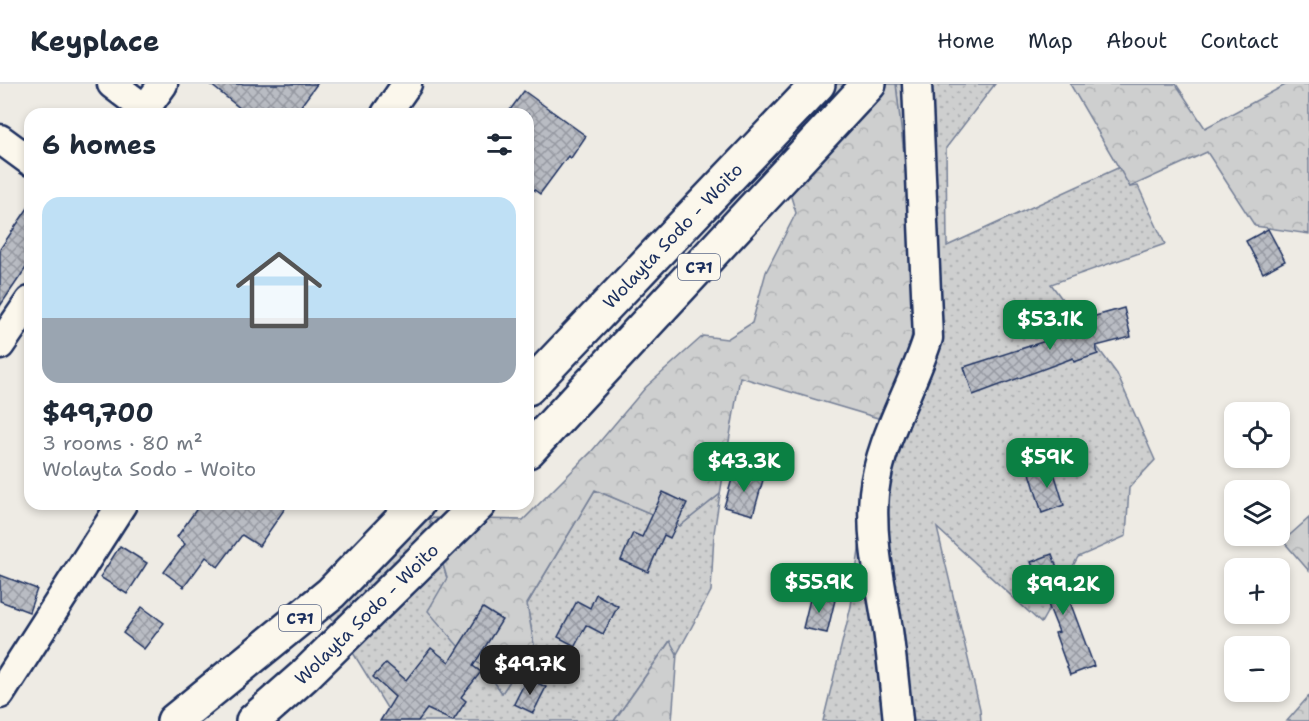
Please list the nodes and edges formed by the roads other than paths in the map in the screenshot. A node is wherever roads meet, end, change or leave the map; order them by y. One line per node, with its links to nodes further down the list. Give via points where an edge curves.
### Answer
1 (112, 84): 7 (street)
2 (164, 84): 8 (street)
3 (407, 84): 9 (street)
4 (818, 84): 14 (highway, Wolayta Sodo - Woito / C71)
5 (869, 84): 15 (highway, C71)
6 (917, 84): 22 (street, via 928,338 883,452 874,493 874,543)
7 (139, 108)
8 (147, 108)
9 (390, 108)
10 (0, 139): 11 (street)
11 (24, 156)
12 (24, 310): 13 (street)
13 (0, 345)
14 (534, 382)
15 (534, 445)
16 (118, 510): 19 (street)
17 (411, 510): 20 (highway, C71, via 331,593)
18 (472, 510): 21 (highway, Wolayta Sodo - Woito / C71)
19 (0, 694)
20 (174, 721)
21 (253, 721)
22 (898, 721)

